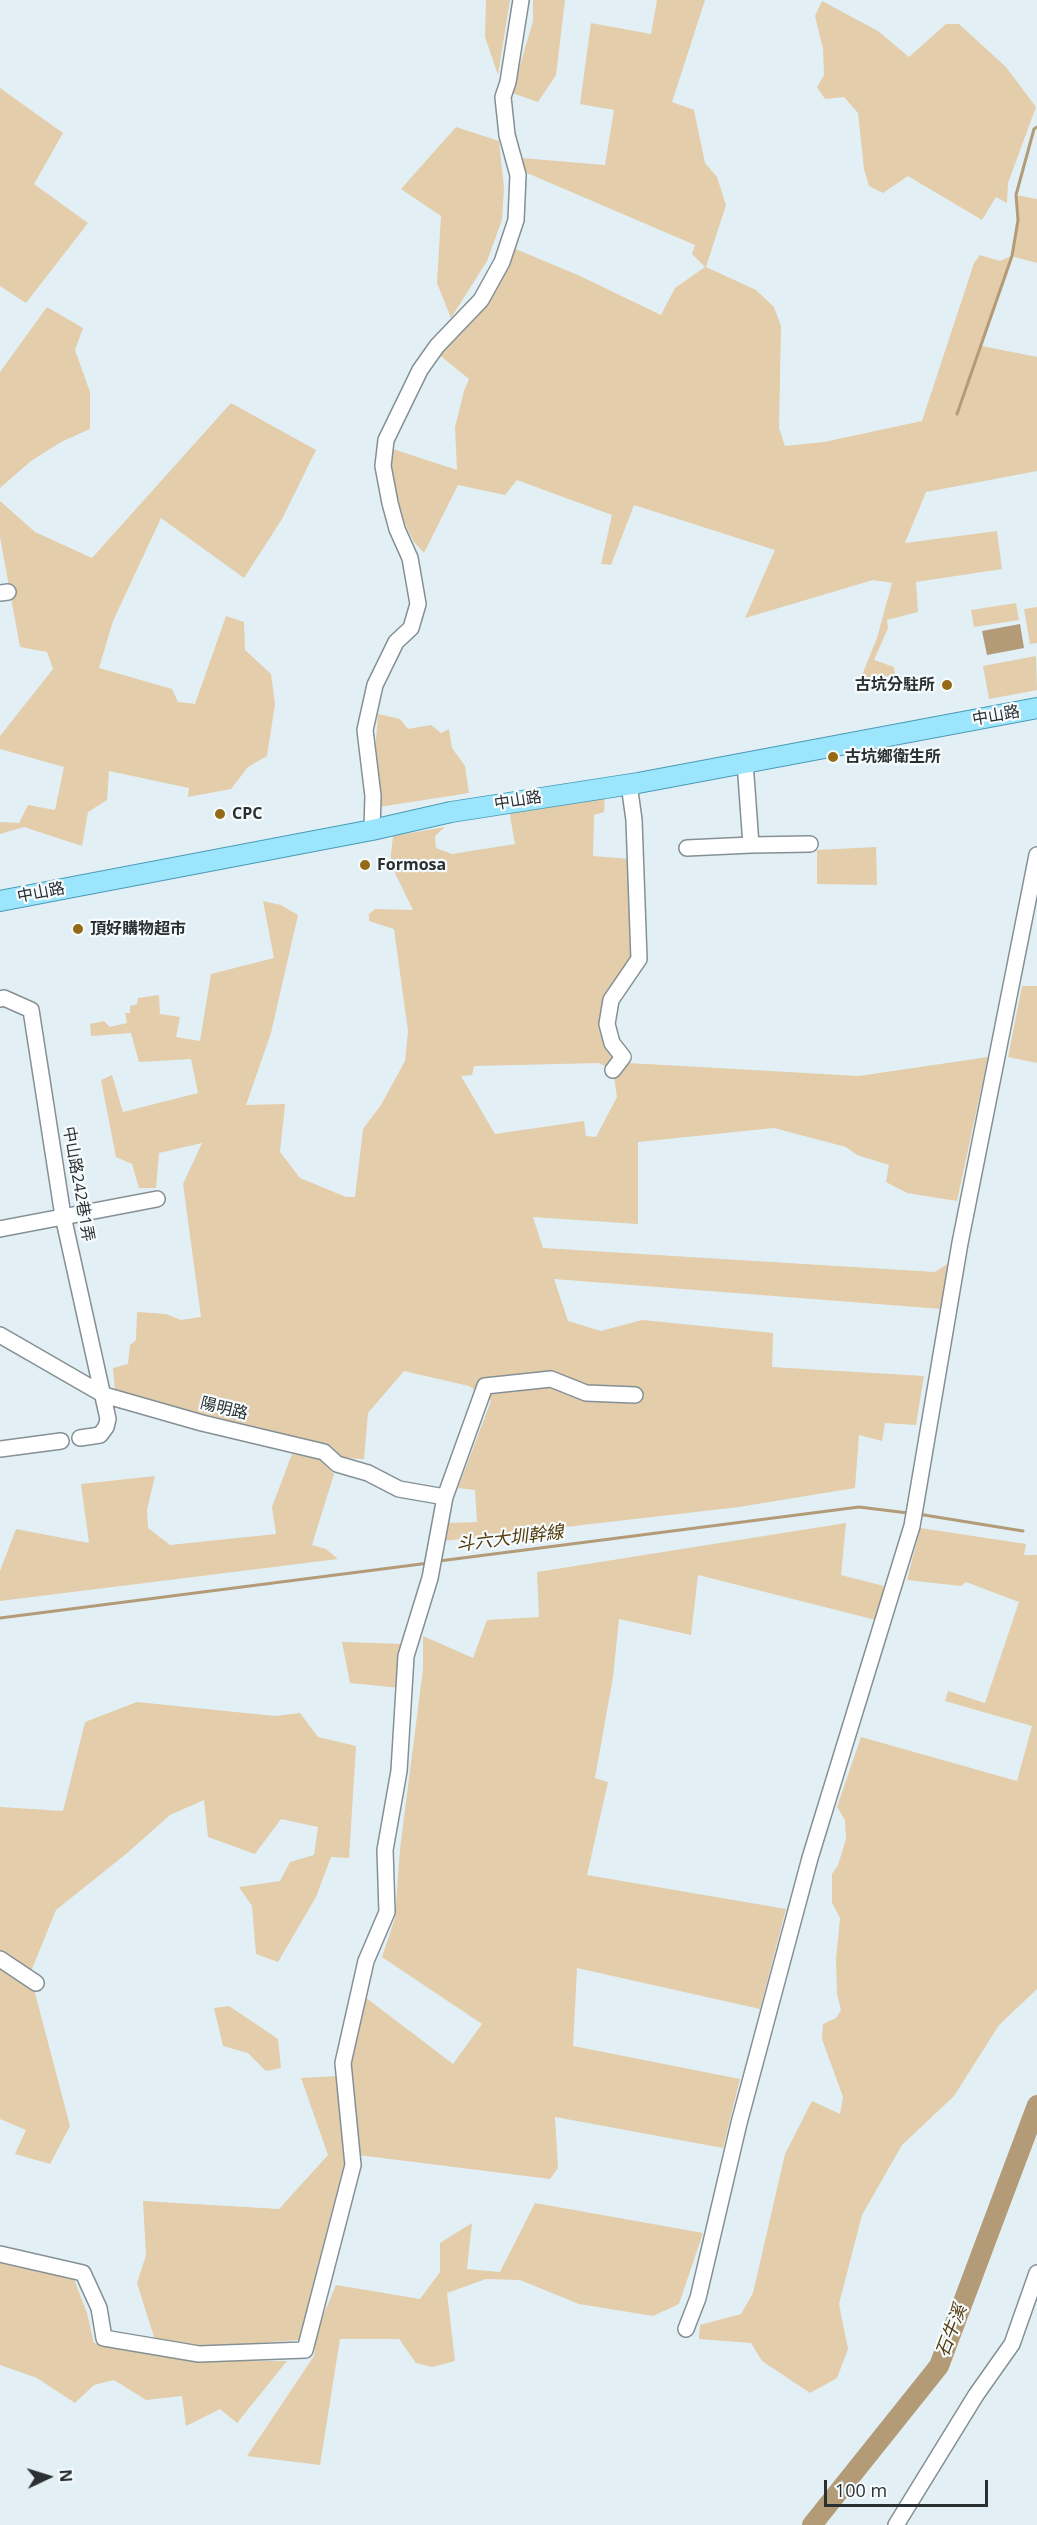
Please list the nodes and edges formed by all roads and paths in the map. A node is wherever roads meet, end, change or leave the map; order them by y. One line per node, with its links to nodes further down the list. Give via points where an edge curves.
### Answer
1 (521, 0): 5 (street, via 503,97 518,175 516,220 502,262 481,300 420,370 386,440 383,466 390,503 410,558 418,604 411,628 396,642 375,685 365,730 373,796)
2 (1037, 708): 3 (main road, 中山路)
3 (745, 762): 4 (main road, 中山路); 7 (street)
4 (629, 784): 5 (main road, 中山路, via 451,812); 12 (street, via 639,959 611,1000 607,1024 612,1043 622,1057)
5 (372, 830): 10 (main road, 中山路)
6 (810, 844): 7 (street)
7 (751, 845): 8 (street)
8 (687, 848)
9 (1037, 855): 27 (street, via 960,1243 913,1518 810,1858 739,2123 698,2298)
10 (0, 901)
11 (0, 999): 14 (street, 中山路242巷1弄, via 32,1010)
12 (613, 1070)
13 (157, 1199): 14 (street)
14 (63, 1216): 15 (street); 17 (street, 中山路242巷1弄)
15 (0, 1229)
16 (0, 1335): 17 (street, 陽明路)
17 (104, 1395): 19 (street, 中山路242巷1弄, via 106,1427 100,1435); 22 (street, 陽明路, via 324,1452 337,1464 368,1473 399,1489)
18 (635, 1395): 22 (street, via 586,1393 551,1380 485,1386)
19 (80, 1438)
20 (60, 1441): 21 (street)
21 (0, 1449)
22 (446, 1497): 25 (street, via 430,1578 406,1656 399,1771 385,1850 387,1912 366,1961 343,2063 353,2165 305,2350 199,2354 104,2338 99,2308 83,2273)
23 (0, 1959): 24 (street)
24 (36, 1983)
25 (0, 2254)
26 (1037, 2273): 28 (street, via 1012,2344)
27 (686, 2329)
28 (896, 2525)

